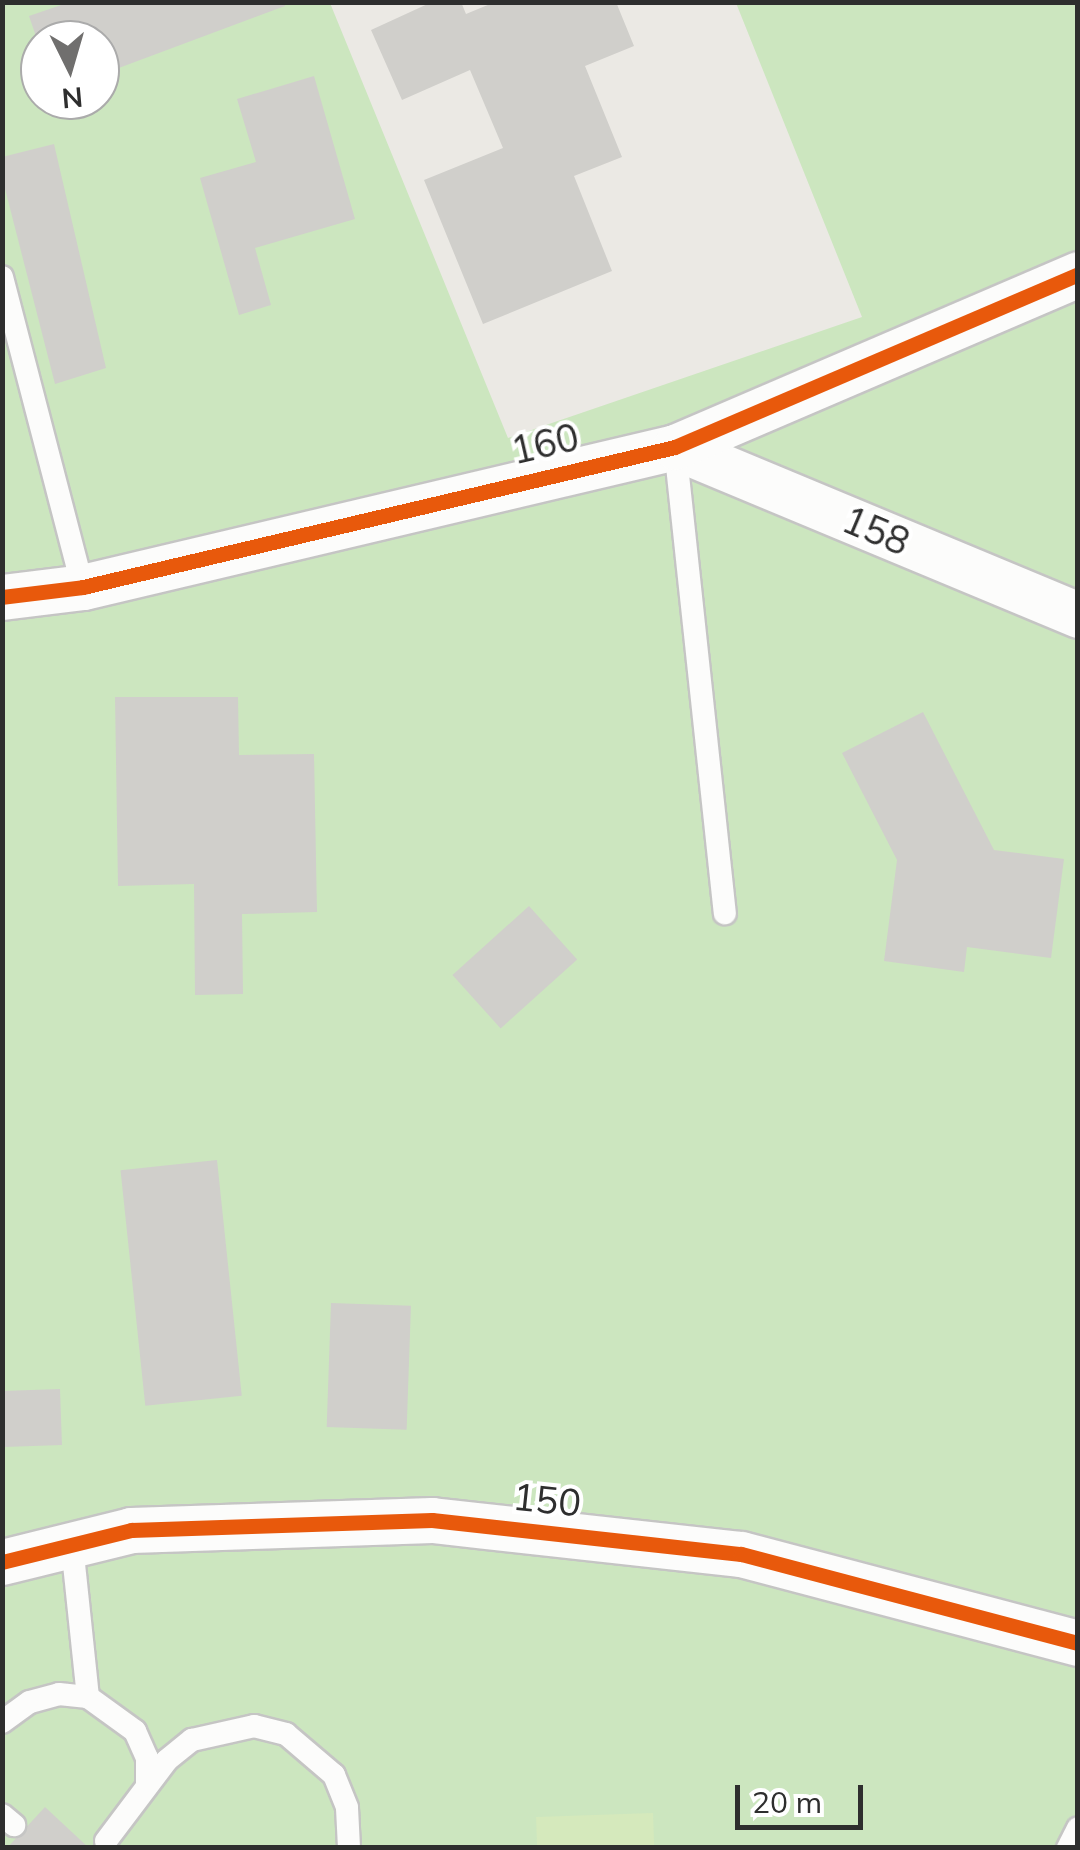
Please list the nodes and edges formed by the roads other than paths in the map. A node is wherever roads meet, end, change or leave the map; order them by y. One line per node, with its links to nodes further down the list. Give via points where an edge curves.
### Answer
1 (1078, 274): 3 (street, 160)
2 (2, 277): 4 (lane)
3 (675, 447): 4 (street, 160); 6 (street, 158); 7 (lane)
4 (83, 587): 5 (street, 160)
5 (2, 597)
6 (1078, 615)
7 (725, 913)
8 (72, 1545): 9 (street, 150); 10 (street, 150, via 132,1530 432,1520 740,1554); 11 (lane)
9 (2, 1562)
10 (1078, 1643)
11 (88, 1697): 12 (lane, via 59,1694 30,1702); 13 (lane, via 135,1731 148,1758)
12 (2, 1722)
13 (147, 1785): 15 (lane); 16 (lane, via 192,1740 222,1728 286,1734 334,1775 347,1808)
14 (1078, 1828): 17 (lane)
15 (106, 1841)
16 (349, 1848)
17 (1068, 1848)

